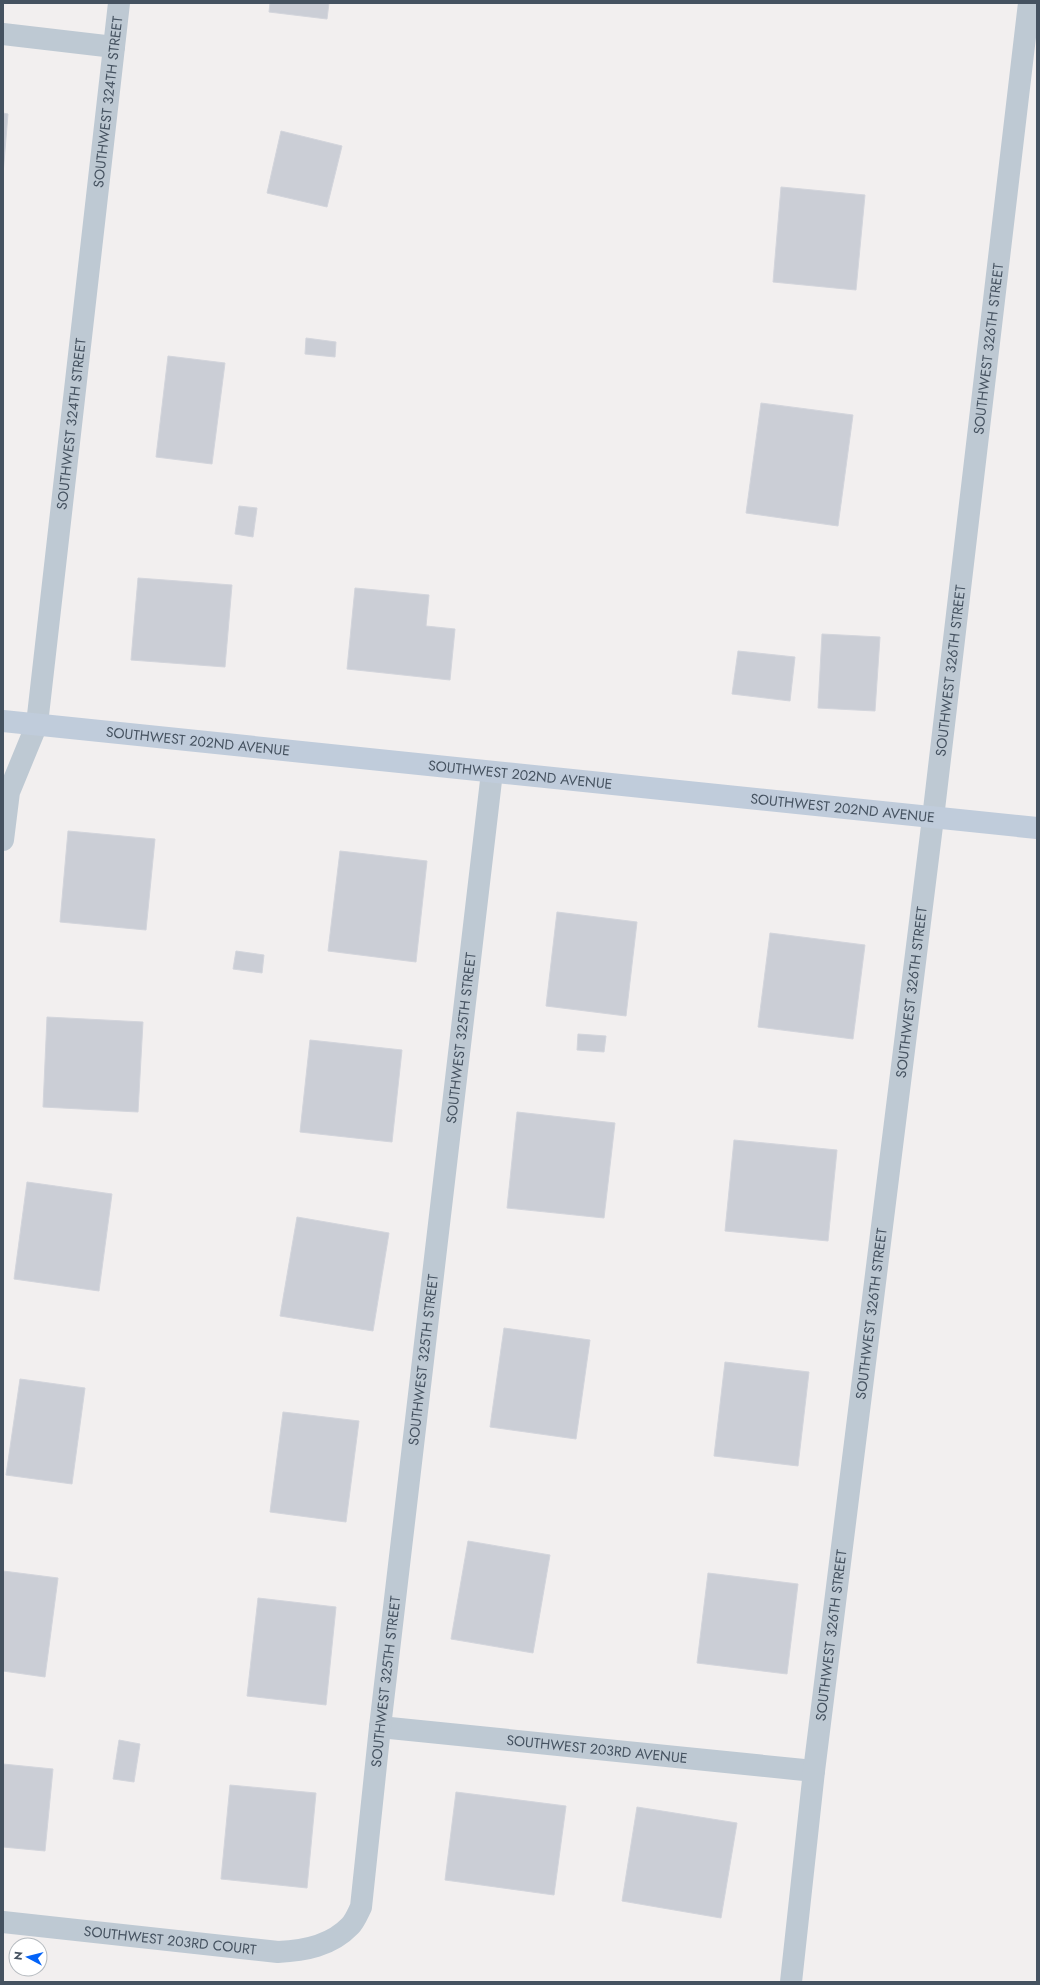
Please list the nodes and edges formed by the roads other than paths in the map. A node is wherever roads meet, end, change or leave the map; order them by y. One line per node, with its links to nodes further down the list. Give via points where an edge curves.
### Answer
1 (119, 3): 4 (street, SOUTHWEST 324TH STREET)
2 (1029, 3): 8 (street, SOUTHWEST 326TH STREET)
3 (3, 34): 4 (street)
4 (114, 47): 6 (street, SOUTHWEST 324TH STREET)
5 (3, 721): 6 (street, SOUTHWEST 202ND AVENUE)
6 (37, 724): 7 (street, SOUTHWEST 202ND AVENUE); 10 (street, SOUTHWEST 324TH STREET, via 9,792)
7 (492, 772): 8 (street, SOUTHWEST 202ND AVENUE); 11 (street, SOUTHWEST 325TH STREET)
8 (934, 818): 9 (street, SOUTHWEST 202ND AVENUE); 12 (street, SOUTHWEST 326TH STREET)
9 (1037, 828)
10 (3, 840)
11 (380, 1727): 12 (street, SOUTHWEST 203RD AVENUE); 14 (street, SOUTHWEST 325TH STREET, via 361,1907 350,1925)
12 (814, 1771): 15 (street, SOUTHWEST 326TH STREET)
13 (3, 1922): 14 (street, SOUTHWEST 203RD COURT, via 278,1952 306,1950)
14 (334, 1938)
15 (790, 1982)

